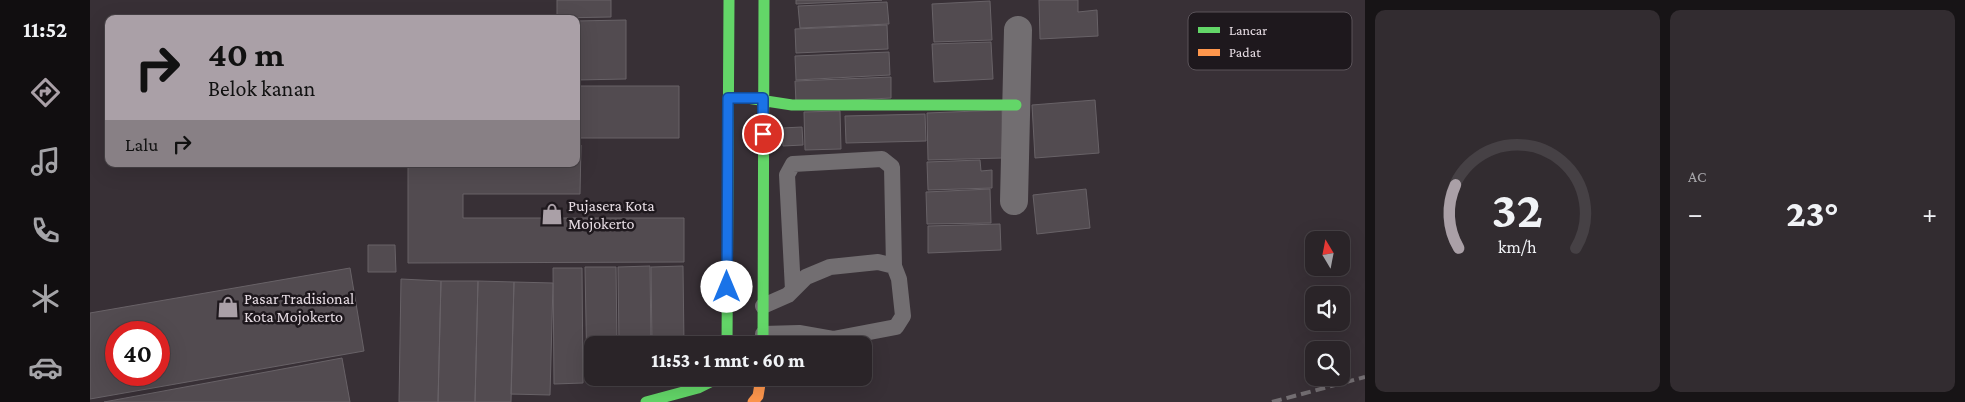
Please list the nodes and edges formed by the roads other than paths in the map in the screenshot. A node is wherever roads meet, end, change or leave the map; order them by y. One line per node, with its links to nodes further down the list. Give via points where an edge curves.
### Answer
1 (729, 0): 4 (street)
2 (764, 0): 5 (street)
3 (1018, 30): 6 (street)
4 (728, 98): 5 (street); 11 (street)
5 (763, 98): 6 (street, via 792,105); 10 (street)
6 (1016, 105): 7 (street)
7 (1014, 201)
8 (894, 266): 9 (lane, via 878,262 830,267 806,276); 9 (lane, via 892,167 882,159 793,164 787,175); 15 (lane, via 899,279 903,316 896,327)
9 (793, 290): 10 (lane)
10 (763, 306): 12 (street)
11 (727, 336)
12 (763, 336)
13 (784, 336): 14 (lane, via 799,333)
14 (816, 336)
15 (849, 336)
16 (702, 386): 18 (street)
17 (760, 386): 19 (street)
18 (646, 402)
19 (753, 402)

